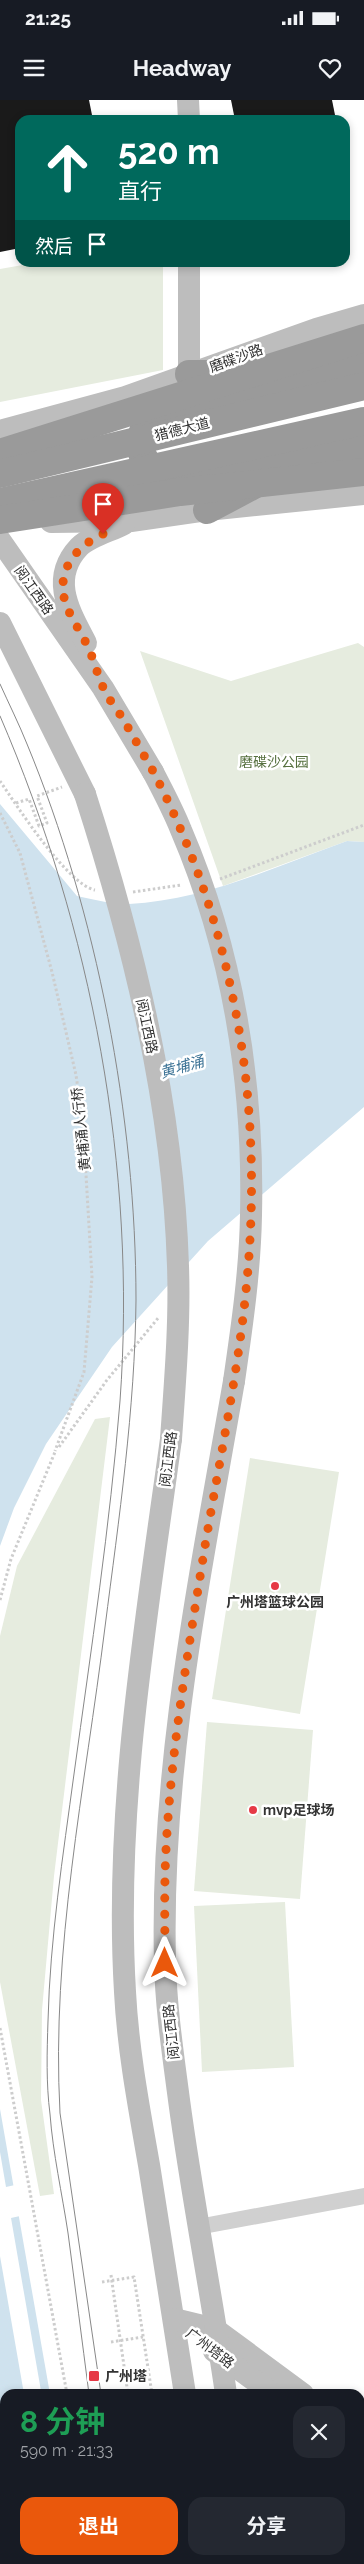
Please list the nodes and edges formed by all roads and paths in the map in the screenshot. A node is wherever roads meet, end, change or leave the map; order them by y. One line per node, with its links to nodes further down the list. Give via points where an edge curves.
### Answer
1 (188, 100): 2 (main road)
2 (188, 115)
3 (189, 267): 8 (main road)
4 (364, 315): 8 (main road, 磨碟沙路)
5 (364, 338): 15 (highway, bridge)
6 (364, 360): 7 (highway)
7 (320, 372): 8 (highway); 16 (highway, via 169,414 148,425 140,443 143,457 153,474 165,479)
8 (189, 374): 10 (main road, 磨碟沙路)
9 (364, 386): 18 (highway, 猎德大道, bridge)
10 (108, 402): 12 (main road); 13 (main road); 23 (main road, via 97,416 91,436 93,457 104,492 112,505)
11 (364, 420): 20 (highway, bridge)
12 (0, 431)
13 (0, 440)
14 (364, 448): 16 (highway)
15 (0, 453)
16 (303, 458): 21 (highway)
17 (364, 472): 22 (highway, bridge, via 180,492)
18 (0, 474)
19 (364, 494): 21 (main road)
20 (0, 502)
21 (207, 510): 23 (main road)
22 (0, 521): 23 (main road)
23 (131, 521): 26 (main road, via 80,546 67,570 63,586 66,602 88,646)
24 (0, 540): 26 (main road, 阅江西路)
25 (0, 623): 45 (main road, 阅江西路, bridge, via 85,794 112,877 131,948 160,1090 175,1210 178,1268 171,1439 138,1677 124,1844 122,1927 125,1994 135,2080)
26 (103, 688): 41 (main road, 阅江西路, bridge, via 153,772 181,830 203,887 220,942 240,1038 248,1114 251,1216 247,1280 176,1743 166,1850 165,1963 170,2030)
27 (0, 781): 29 (path)
28 (62, 787): 29 (path, via 37,796 47,823 39,826 29,799)
29 (16, 803): 34 (path, via 49,849 85,888)
30 (0, 813): 37 (path, 黄埔涌人行桥, via 20,853 50,963 76,1075 83,1124 92,1277 84,1372)
31 (364, 825): 32 (path)
32 (217, 880)
33 (188, 884): 35 (path)
34 (102, 891)
35 (128, 892)
36 (161, 1314): 37 (path)
37 (55, 1451): 38 (path, via 11,1559)
38 (0, 1600)
39 (0, 2028): 51 (path)
40 (364, 2196): 41 (street)
41 (198, 2227): 46 (main road, 阅江西路)
42 (111, 2275): 43 (path)
43 (112, 2281): 44 (path); 47 (path, via 134,2277); 48 (path)
44 (102, 2282)
45 (174, 2319): 46 (main road, 广州塔路); 50 (main road, 广州塔路); 54 (main road, 阅江西路)
46 (215, 2329): 50 (main road, 阅江西路); 57 (main road, 广州塔路)
47 (143, 2337): 48 (path); 53 (path)
48 (121, 2341): 49 (path); 52 (path)
49 (111, 2342)
50 (221, 2357): 55 (main road, 阅江西路); 56 (main road, 广州塔路)
51 (66, 2389)
52 (127, 2389)
53 (151, 2389)
54 (184, 2389)
55 (225, 2389)
56 (266, 2389)
57 (296, 2389)

